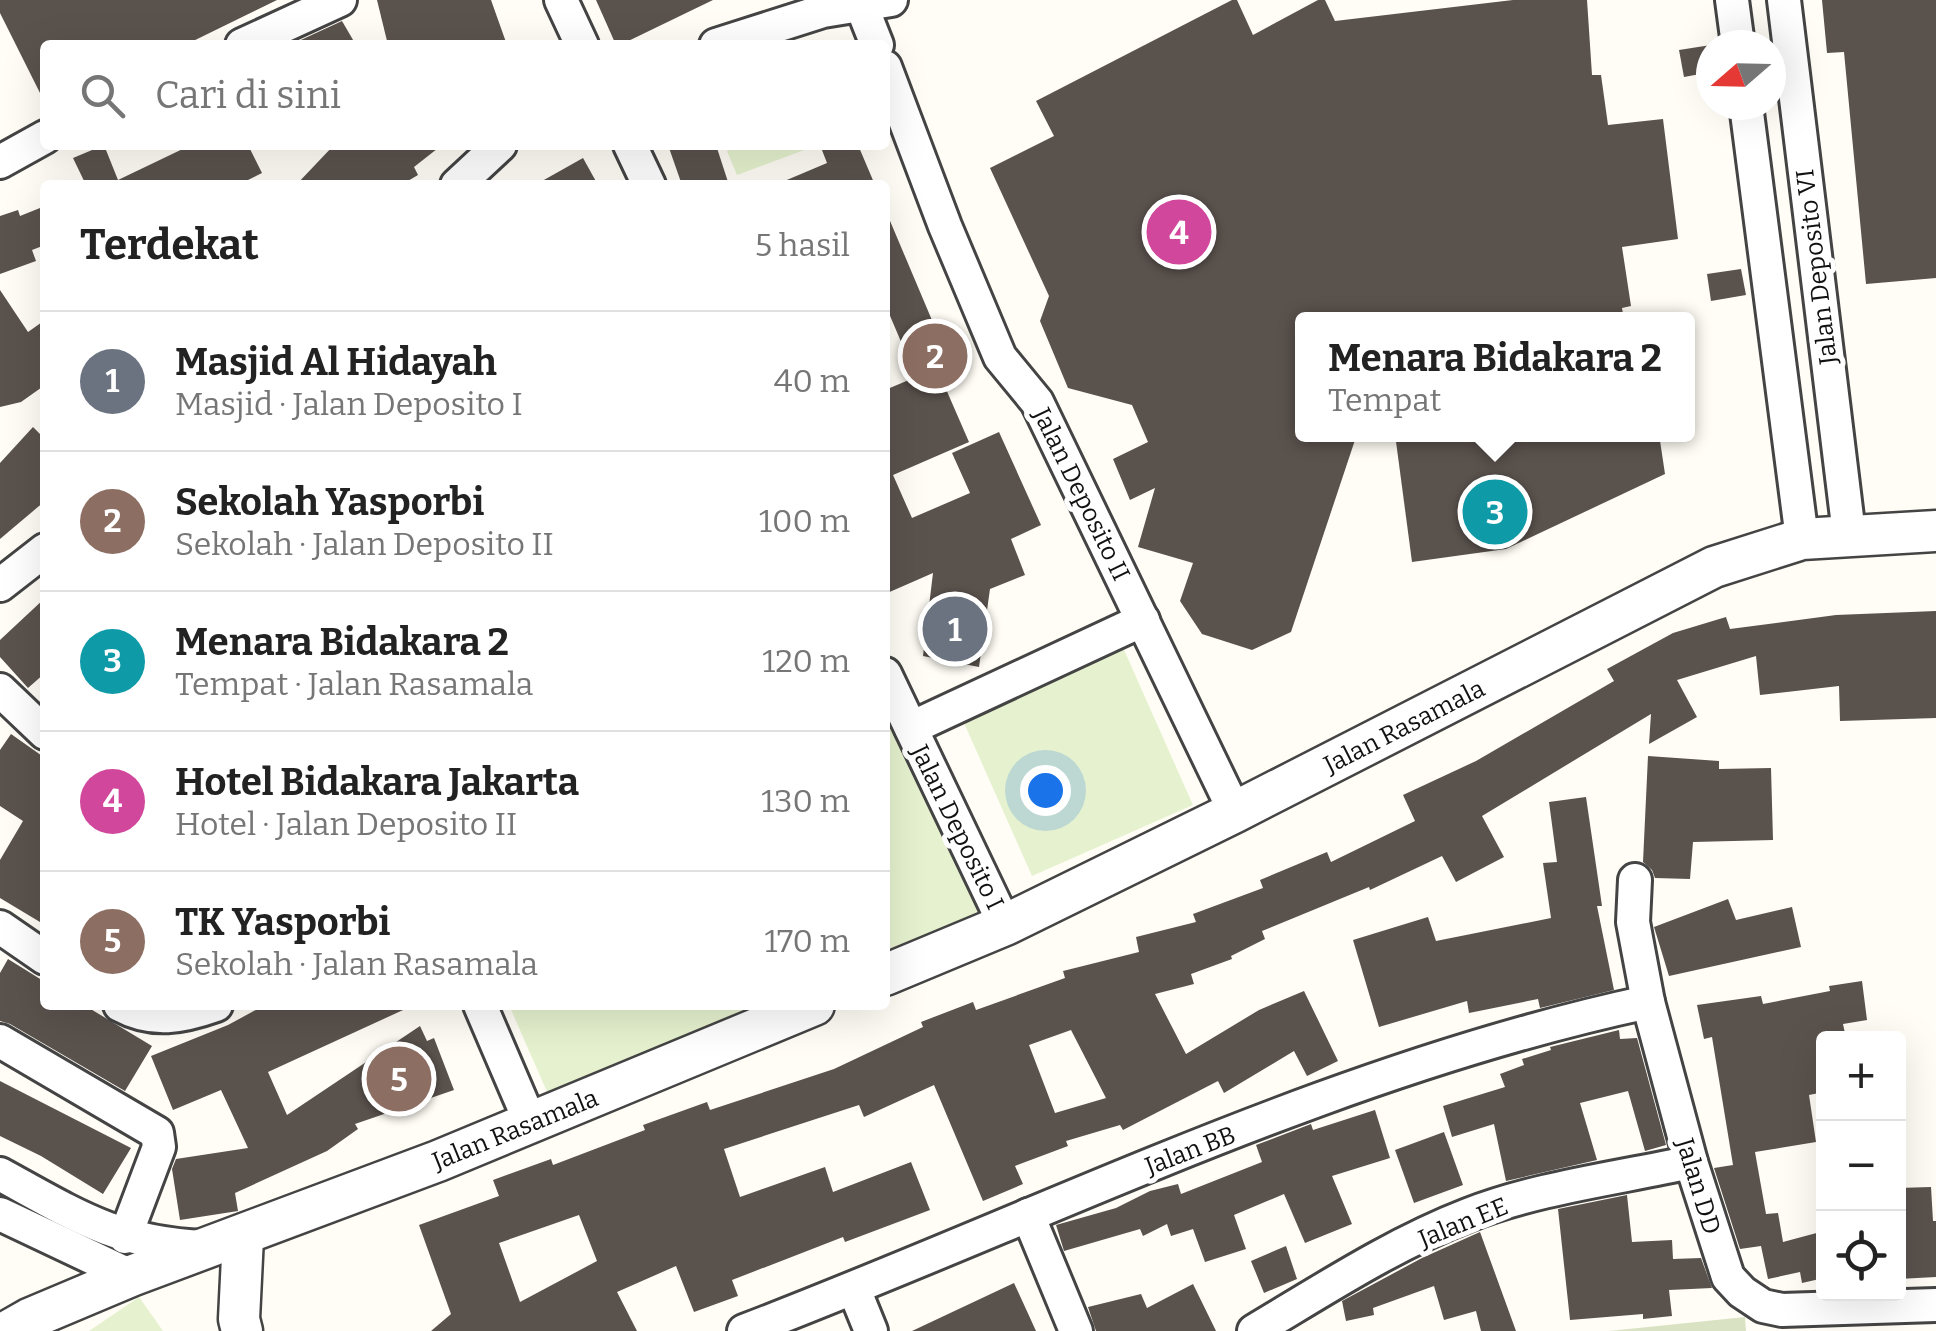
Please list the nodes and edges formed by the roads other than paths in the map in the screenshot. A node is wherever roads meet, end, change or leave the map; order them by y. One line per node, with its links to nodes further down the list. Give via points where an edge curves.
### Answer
1 (340, 0): 6 (street)
2 (560, 0): 9 (street)
3 (1732, 0): 7 (street)
4 (1784, 0): 21 (street, Jalan Deposito VI)
5 (876, 3): 10 (street, via 823,11); 11 (street)
6 (300, 9): 8 (street)
7 (1736, 30)
8 (250, 40)
9 (580, 40)
10 (732, 40)
11 (877, 40)
12 (890, 79): 25 (street, Jalan Deposito II, via 1000,357 1037,402)
13 (1748, 120): 22 (street, Jalan Deposito VI)
14 (40, 140): 17 (street)
15 (494, 150): 18 (street)
16 (632, 150): 19 (street)
17 (0, 162)
18 (462, 180)
19 (647, 180)
20 (1936, 531): 21 (street, Jalan Rasamala)
21 (1848, 534): 22 (street, Jalan Rasamala)
22 (1802, 539): 30 (street, Jalan Rasamala, via 1714,567)
23 (40, 554): 24 (street)
24 (0, 585)
25 (1142, 620): 29 (street); 30 (street, Jalan Deposito II)
26 (890, 684): 29 (street, Jalan Deposito I)
27 (0, 690): 28 (street)
28 (40, 728)
29 (911, 728): 32 (street, Jalan Deposito I)
30 (1235, 812): 32 (street, Jalan Rasamala)
31 (1636, 880): 36 (street, Jalan DD, via 1633,922)
32 (1005, 925): 35 (street, Jalan Rasamala)
33 (0, 927): 34 (street)
34 (40, 955)
35 (890, 973)
36 (1648, 1002): 43 (street, Jalan DD); 46 (street, Jalan BB, via 1406,1070)
37 (136, 1010): 38 (street, via 162,1018)
38 (202, 1010)
39 (482, 1010): 42 (street)
40 (802, 1010): 42 (street, Jalan Rasamala)
41 (0, 1041): 47 (street, via 156,1134 159,1146)
42 (531, 1124): 48 (street, Jalan Rasamala)
43 (1691, 1162): 51 (street, Jalan DD, via 1728,1277 1764,1306); 57 (street, Jalan EE, via 1471,1214)
44 (0, 1174): 47 (street)
45 (0, 1214): 49 (street)
46 (1028, 1216): 50 (street, Jalan BB); 56 (street)
47 (124, 1237): 48 (street, via 163,1244)
48 (228, 1242): 49 (street, Jalan Rasamala); 53 (street)
49 (132, 1276): 52 (street, Jalan Rasamala)
50 (854, 1289): 54 (street, Jalan BB); 55 (street)
51 (1936, 1305)
52 (8, 1331)
53 (242, 1331)
54 (744, 1331)
55 (871, 1331)
56 (1076, 1331)
57 (1254, 1331)

